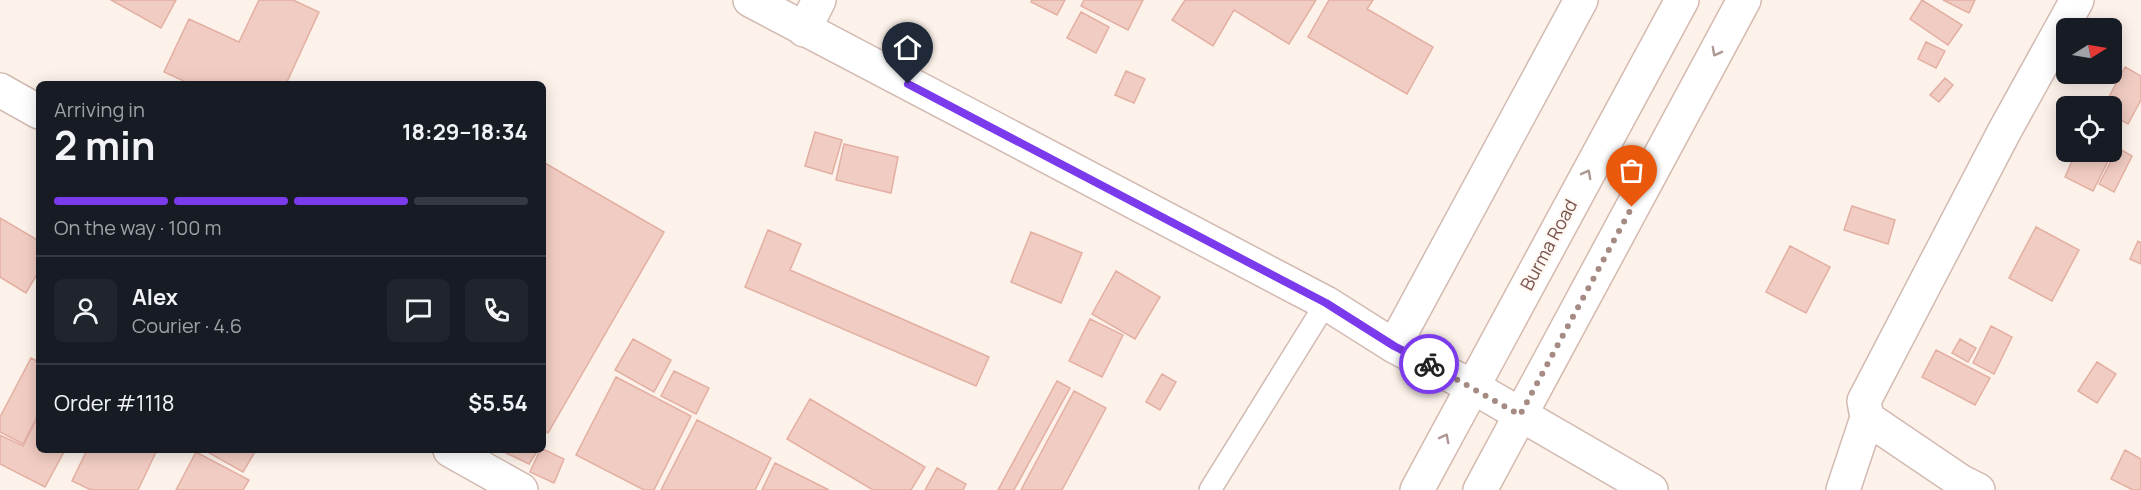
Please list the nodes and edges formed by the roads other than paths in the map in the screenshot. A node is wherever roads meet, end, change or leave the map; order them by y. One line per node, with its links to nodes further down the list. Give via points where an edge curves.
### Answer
1 (750, 0): 7 (street)
2 (819, 0): 7 (street)
3 (1581, 0): 11 (street)
4 (1682, 0): 12 (street, Burma Road, one-way to 4)
5 (1744, 0): 13 (street, one-way to 13)
6 (2077, 0): 14 (street, via 1864,401)
7 (804, 30): 10 (street)
8 (0, 90): 9 (street)
9 (36, 110)
10 (1326, 303): 11 (street); 16 (lane)
11 (1394, 346): 12 (street)
12 (1473, 387): 13 (street); 18 (street, Burma Road, one-way to 12)
13 (1520, 415): 19 (street); 20 (street)
14 (1867, 418): 21 (street); 22 (street)
15 (455, 453): 17 (street)
16 (1212, 489)
17 (521, 490)
18 (1417, 490)
19 (1480, 490)
20 (1651, 490)
21 (1844, 490)
22 (1978, 490)

